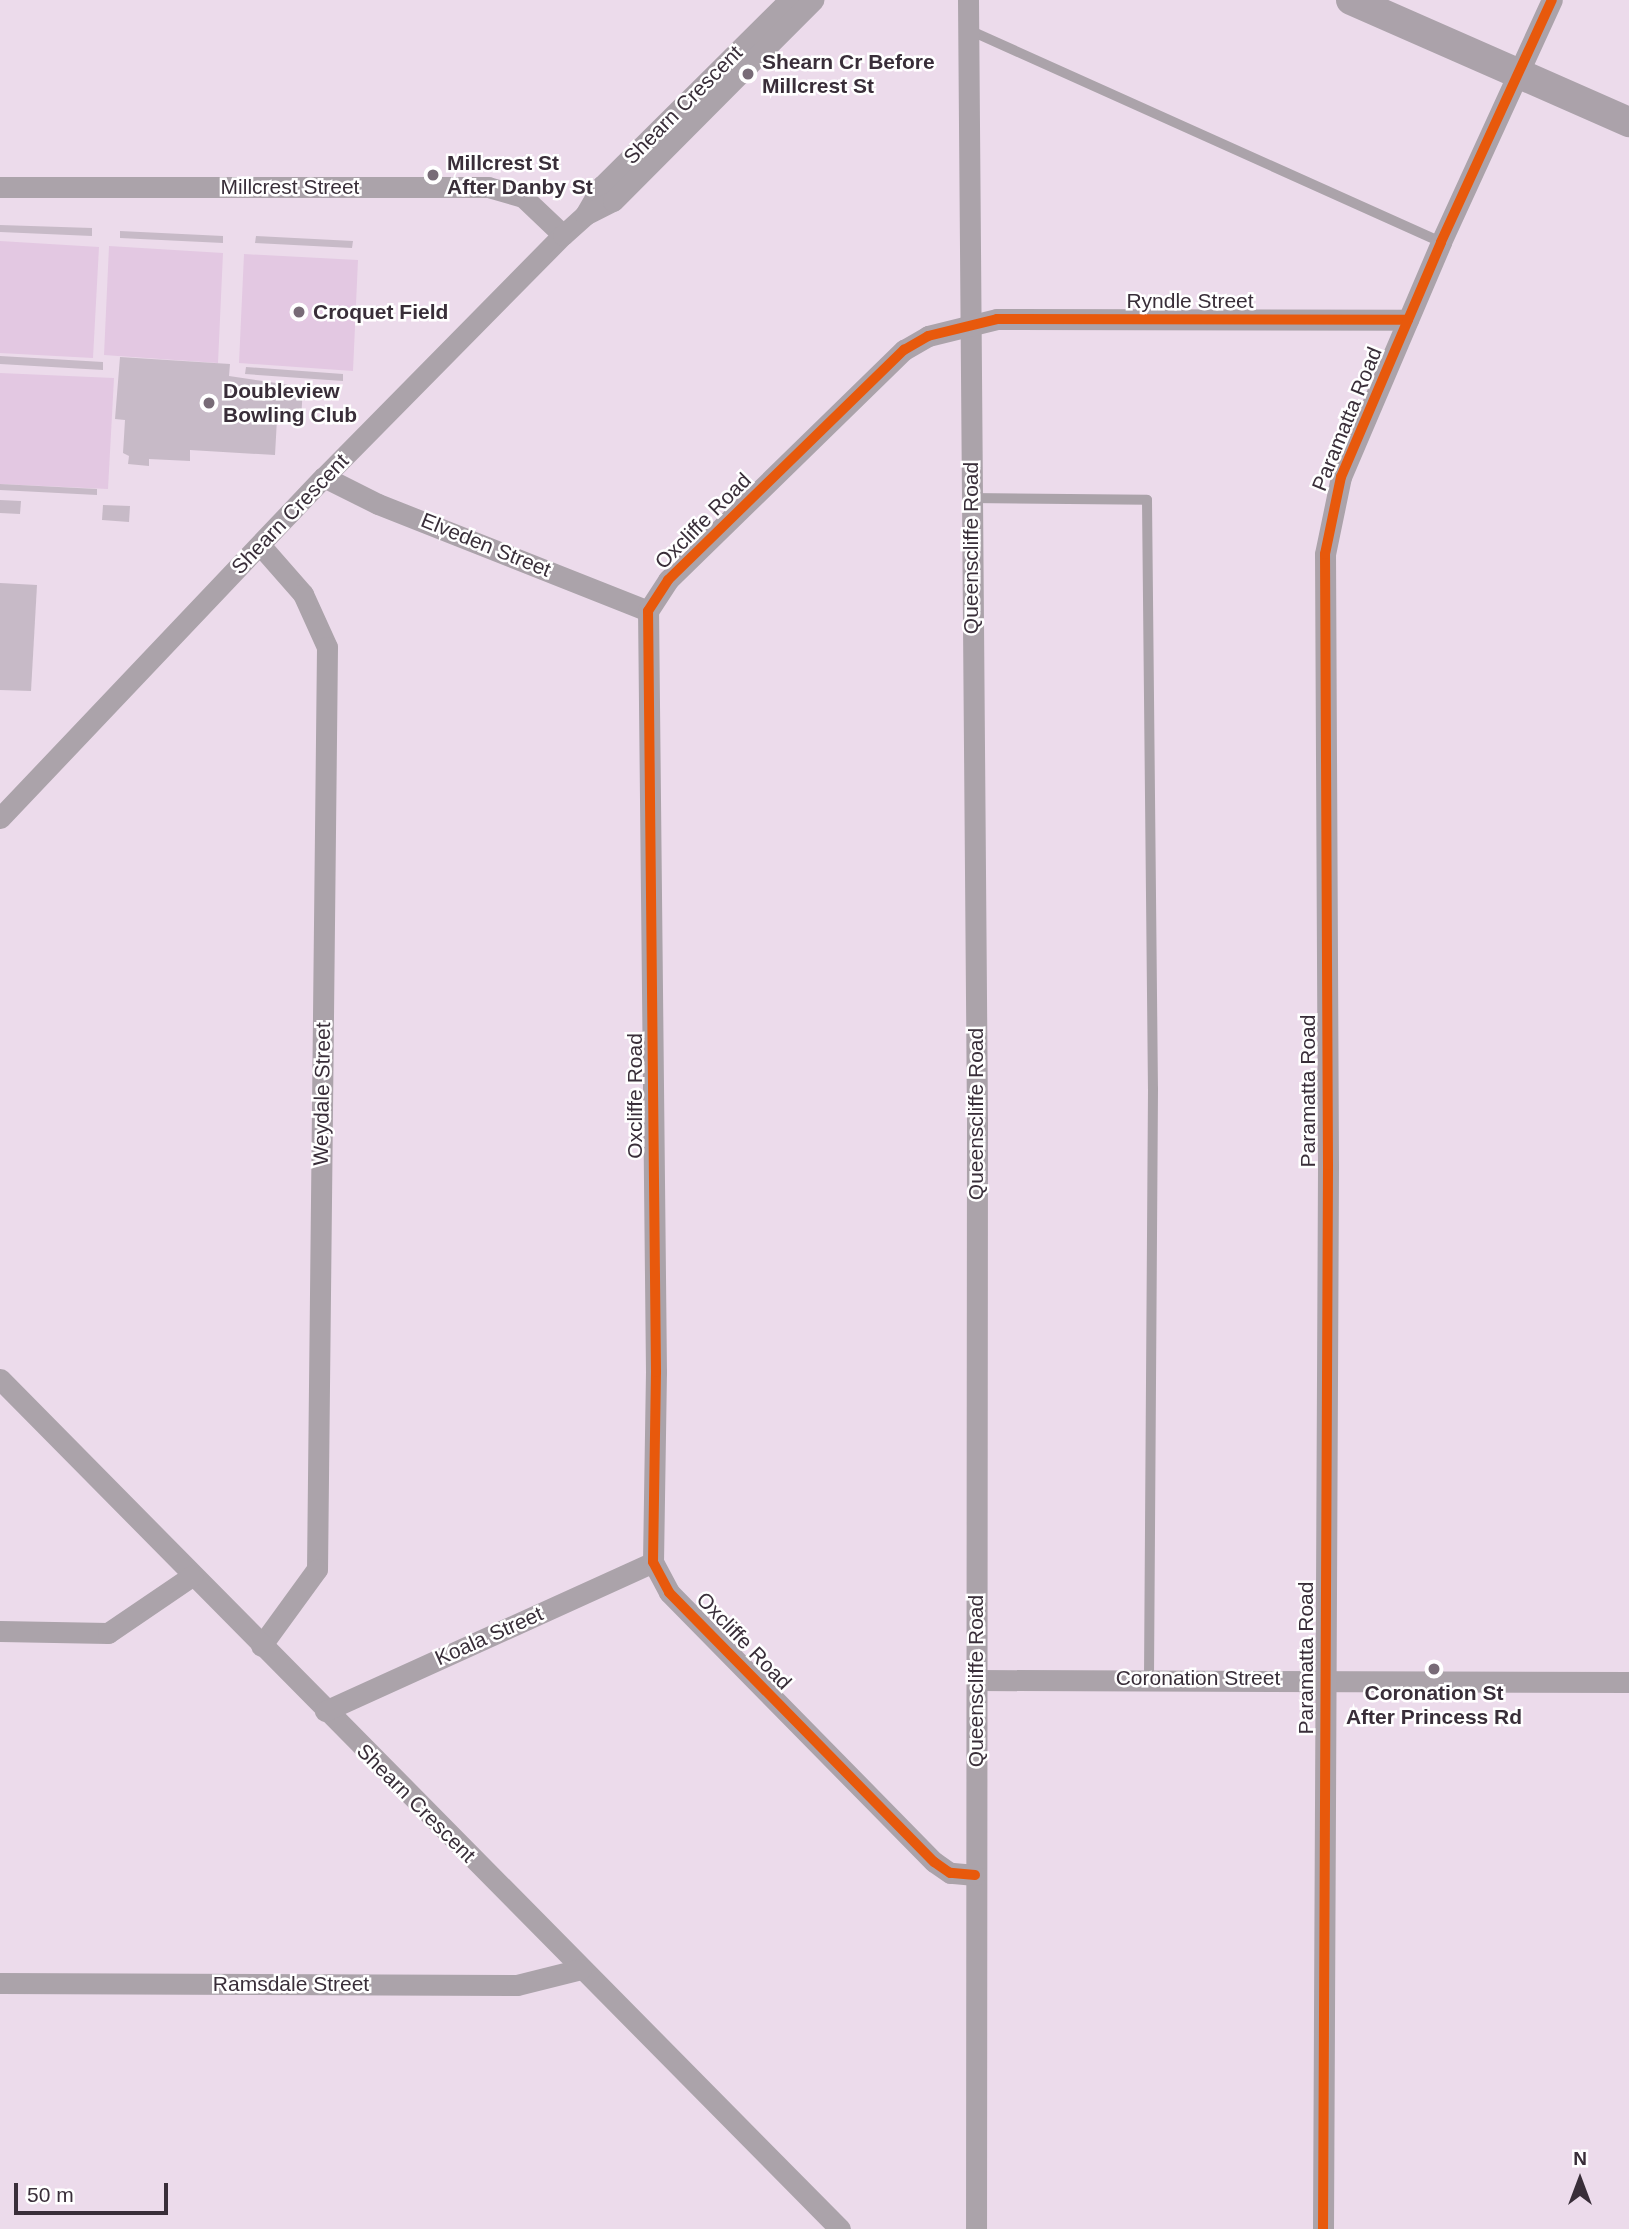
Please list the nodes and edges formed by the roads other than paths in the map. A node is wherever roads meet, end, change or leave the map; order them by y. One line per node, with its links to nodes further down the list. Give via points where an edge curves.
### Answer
1 (789, 0): 10 (street, Shearn Crescent, via 602,186)
2 (813, 0): 10 (street, Shearn Crescent, via 613,201)
3 (968, 0): 6 (street, Queenscliffe Road)
4 (1351, 0): 7 (main road)
5 (1552, 0): 7 (street, Paramatta Road)
6 (969, 30): 12 (lane); 14 (street, Queenscliffe Road)
7 (1519, 73): 8 (main road); 12 (street, Paramatta Road)
8 (1629, 122)
9 (0, 187): 11 (street, Millcrest Street, via 488,187 523,197)
10 (585, 215): 11 (street, Shearn Crescent)
11 (563, 234): 15 (street, Shearn Crescent)
12 (1441, 242): 13 (street, Paramatta Road)
13 (1408, 320): 14 (street, Ryndle Street); 26 (street, Paramatta Road, via 1340,477 1325,554)
14 (972, 323): 16 (street, Queenscliffe Road); 18 (street, Oxcliffe Road, via 928,336 904,351 668,580)
15 (324, 477): 17 (street, Shearn Crescent); 18 (street, Elveden Street, via 378,504)
16 (970, 498): 25 (lane, via 1147,500 1153,1089); 27 (street, Queenscliffe Road)
17 (260, 545): 19 (street, Shearn Crescent); 24 (street, Weydale Street, via 303,594 327,647 317,1569)
18 (648, 611): 21 (street, Oxcliffe Road, via 656,1359)
19 (0, 818)
20 (0, 1379): 22 (street, Shearn Crescent)
21 (653, 1562): 29 (street, Koala Street); 30 (street, Oxcliffe Road, via 669,1592 934,1862 950,1873)
22 (192, 1576): 23 (street, via 108,1633); 24 (street, Shearn Crescent)
23 (0, 1631)
24 (261, 1646): 29 (street, Shearn Crescent)
25 (1149, 1678): 26 (street, Coronation Street); 27 (street, Coronation Street)
26 (1325, 1678): 28 (street, Coronation Street); 35 (street, Paramatta Road)
27 (977, 1680): 30 (street, Queenscliffe Road)
28 (1629, 1682)
29 (326, 1711): 31 (street, Shearn Crescent)
30 (975, 1875): 34 (street, Queenscliffe Road)
31 (580, 1969): 32 (street, Ramsdale Street, via 517,1985); 33 (street, Shearn Crescent)
32 (0, 1983)
33 (836, 2228)
34 (976, 2229)
35 (1323, 2229)

